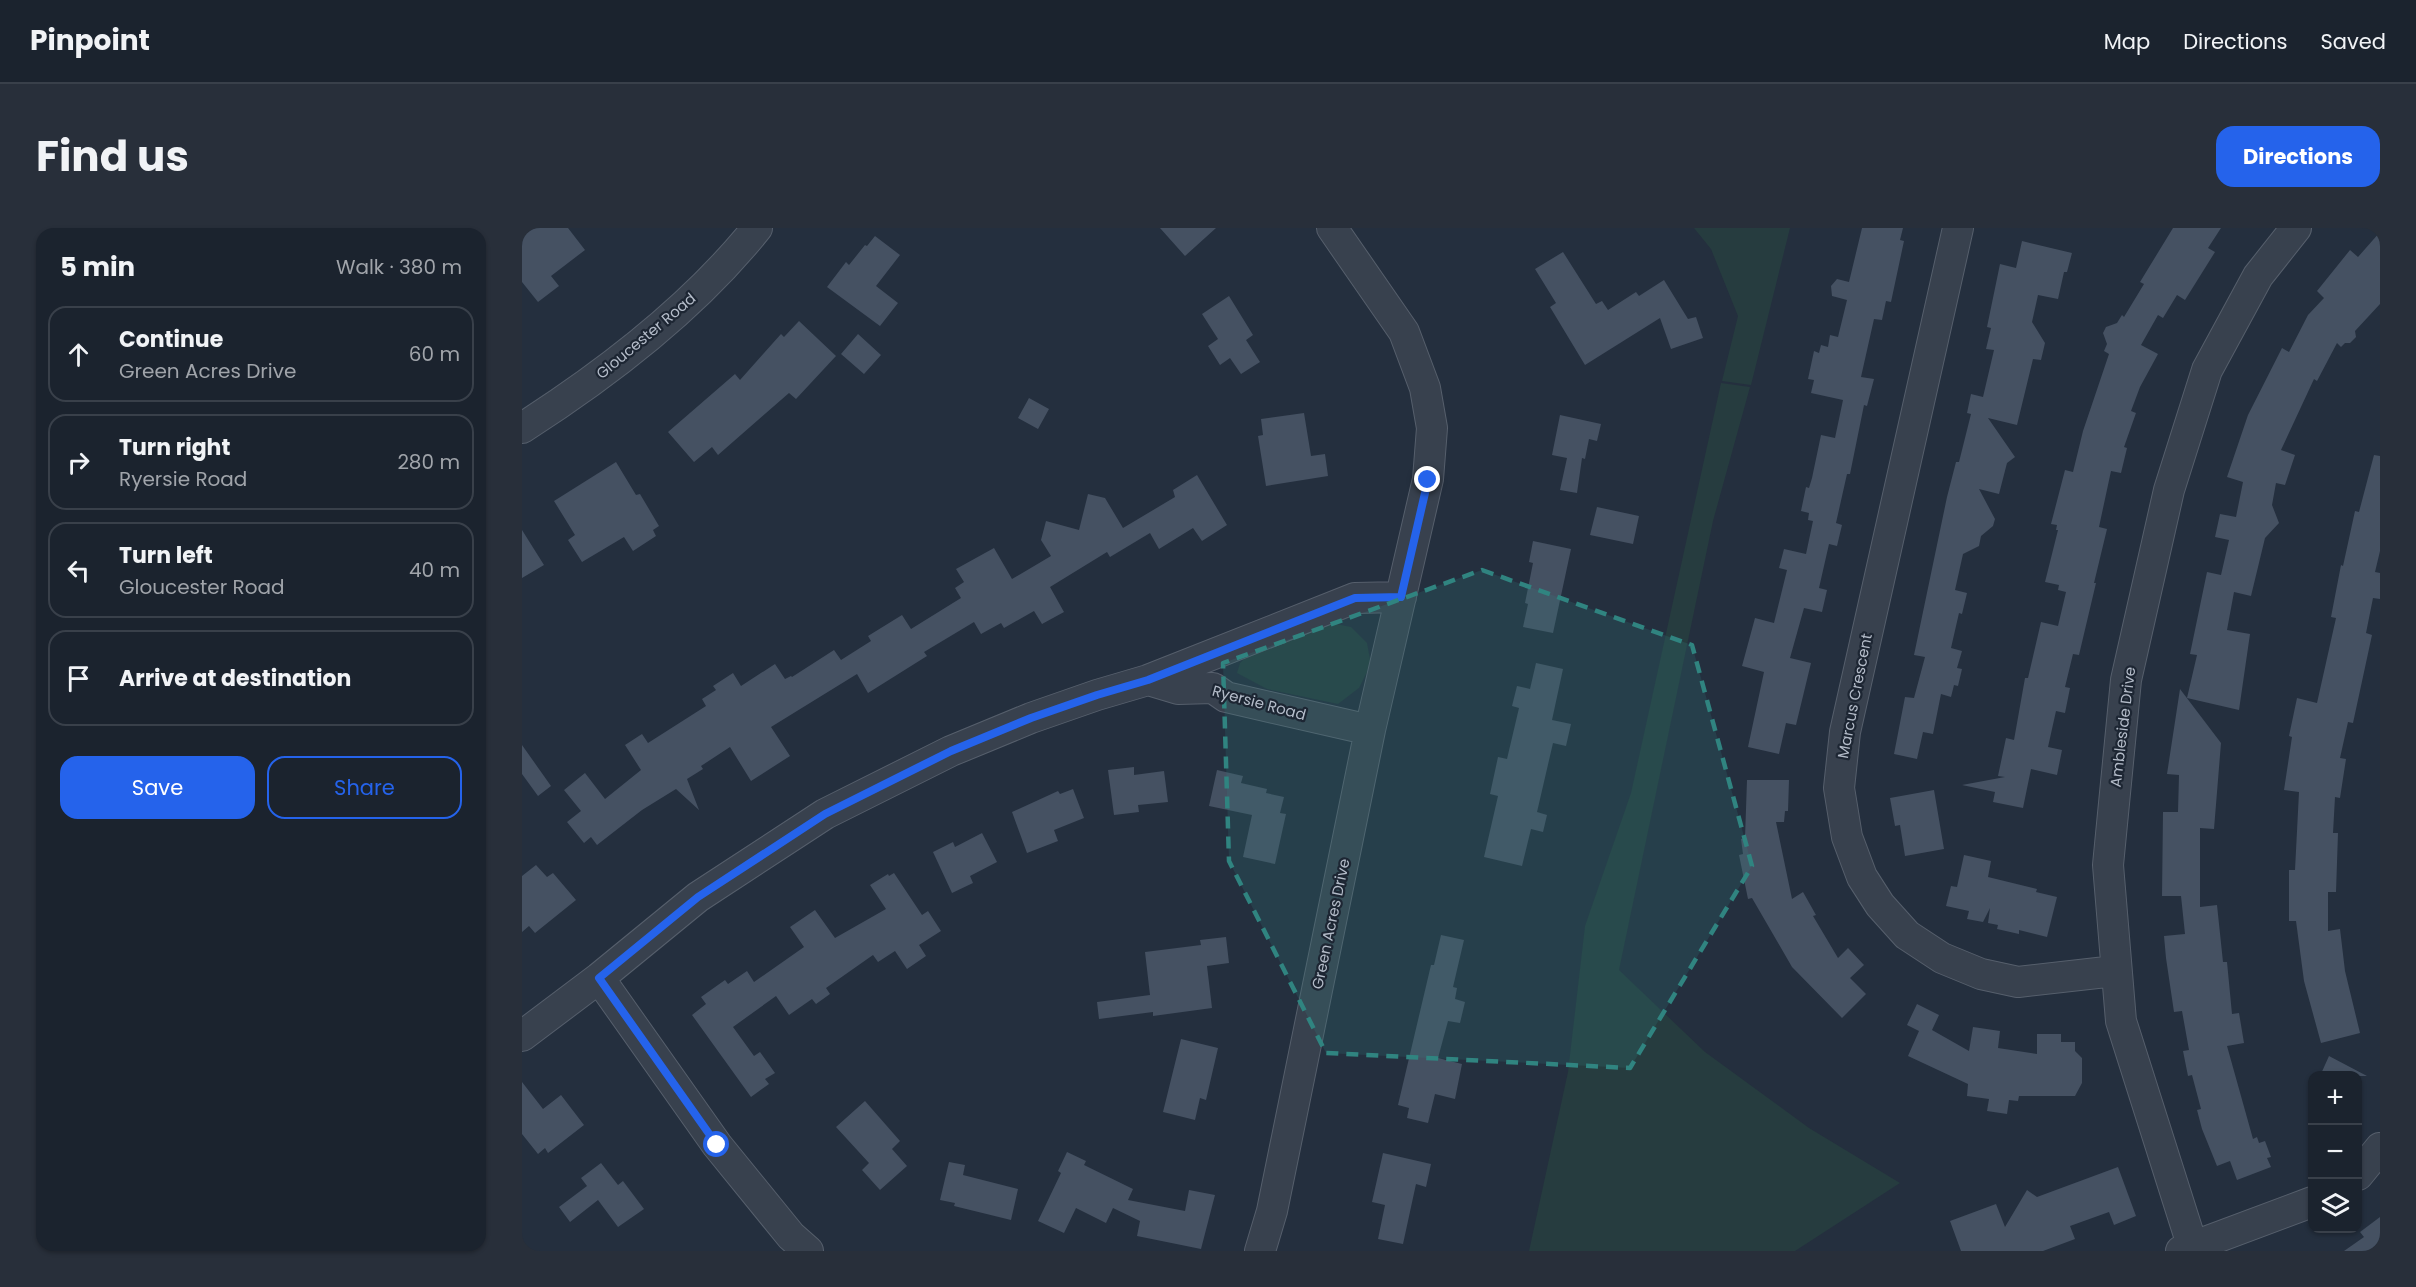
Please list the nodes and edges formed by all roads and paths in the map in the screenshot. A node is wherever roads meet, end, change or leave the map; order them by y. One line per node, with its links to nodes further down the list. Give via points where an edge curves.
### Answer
1 (757, 228): 5 (street, Gloucester Road, via 713,280 659,327 577,393)
2 (1332, 228): 6 (street, via 1404,332 1425,388 1432,428 1428,480)
3 (1958, 228): 9 (street, Marcus Crescent, via 1845,732 1839,788 1847,837 1862,877 1880,905 1907,935 1942,958 1981,974 2018,981)
4 (2296, 228): 9 (street, Ambleside Drive, via 2258,276 2207,370 2169,490 2126,680 2108,865)
5 (522, 428)
6 (1401, 597): 7 (street, via 1355,598); 8 (street, Green Acres Drive)
7 (1148, 680): 8 (street, Ryersie Road, via 1178,689 1213,688 1226,697); 10 (street, via 1031,718 951,751 825,814 698,897)
8 (1370, 730): 17 (street, Green Acres Drive, via 1272,1210)
9 (2115, 971): 15 (street, Ambleside Drive, via 2121,1021)
10 (599, 978): 11 (street); 16 (street, via 717,1145 791,1236)
11 (522, 1036)
12 (2380, 1148): 13 (street)
13 (2362, 1170)
14 (2308, 1204): 15 (street)
15 (2189, 1250)
16 (808, 1251)
17 (1260, 1251)

